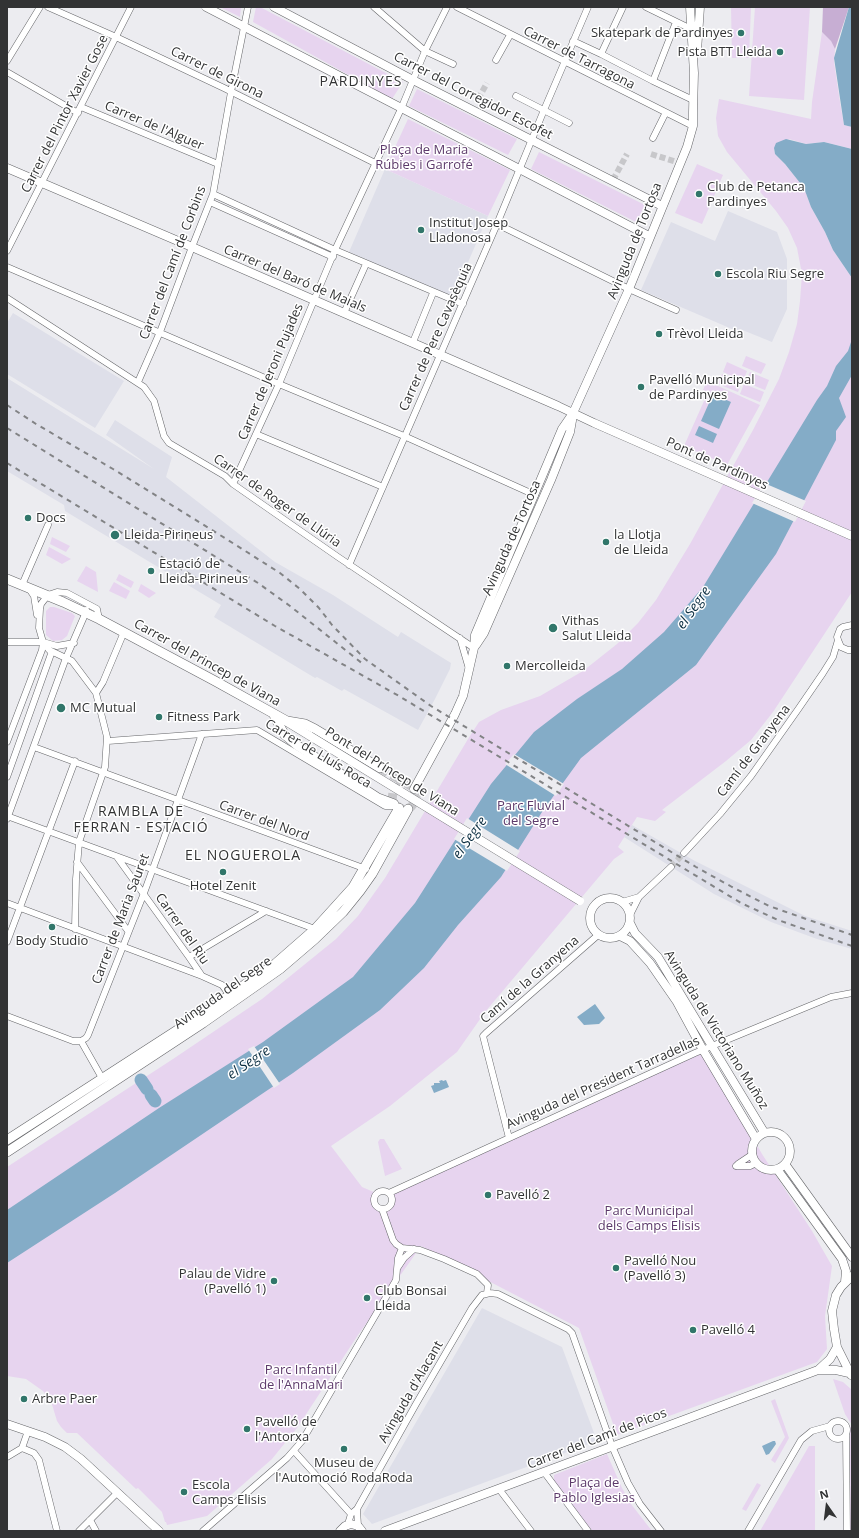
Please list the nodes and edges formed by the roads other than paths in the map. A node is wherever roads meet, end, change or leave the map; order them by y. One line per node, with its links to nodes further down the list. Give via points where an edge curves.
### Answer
1 (40, 7): 25 (street)
2 (48, 7): 20 (street, Carrer de Girona)
3 (131, 7): 20 (street, Carrer del Pintor Xavier Gose)
4 (206, 7): 17 (main road)
5 (248, 7): 17 (street, Carrer del Camí de Corbins)
6 (274, 7): 29 (main road, Carrer del Corregidor Escofet)
7 (447, 7): 22 (street, Carrer de Jeroni Pujades)
8 (457, 7): 19 (street, Carrer de Tarragona)
9 (588, 7): 21 (street, Carrer de Pere Cavasèquia)
10 (623, 7): 23 (street)
11 (646, 7): 15 (street)
12 (690, 7): 18 (main road)
13 (700, 7): 18 (main road)
14 (374, 8): 22 (street)
15 (653, 9): 16 (street)
16 (676, 22): 18 (street); 30 (street)
17 (244, 27): 31 (street, Carrer del Camí de Corbins); 35 (main road)
18 (695, 30): 33 (main road, Avinguda de Tortosa)
19 (510, 35): 24 (street); 26 (street, Carrer de Tarragona)
20 (116, 37): 31 (street, Carrer de Girona); 34 (street, Carrer del Pintor Xavier Gose)
21 (573, 41): 23 (street); 26 (street, Carrer de Pere Cavasèquia)
22 (425, 51): 27 (street); 29 (street, Carrer de Jeroni Pujades)
23 (601, 54): 30 (street)
24 (496, 60)
25 (7, 61)
26 (565, 62): 36 (street, Carrer de Pere Cavasèquia); 38 (street, Carrer de Tarragona)
27 (453, 64)
28 (7, 72): 37 (street)
29 (413, 80): 35 (street, Carrer de Jeroni Pujades); 42 (main road, Carrer del Corregidor Escofet)
30 (653, 81): 33 (street)
31 (231, 92): 43 (street, Carrer de Girona); 44 (street, Carrer del Camí de Corbins)
32 (516, 96): 36 (street)
33 (693, 100): 40 (main road, Avinguda de Tortosa)
34 (81, 107): 37 (street, Carrer del Pintor Xavier Gose); 44 (street, Carrer de l'Alguer)
35 (401, 109): 43 (street, Carrer de Jeroni Pujades); 46 (main road)
36 (544, 110): 39 (street); 42 (street, Carrer de Pere Cavasèquia)
37 (78, 113): 47 (street, Carrer del Pintor Xavier Gose)
38 (665, 114): 40 (street, Carrer de Tarragona); 41 (street)
39 (569, 123)
40 (693, 126): 50 (main road, Avinguda de Tortosa)
41 (653, 138)
42 (532, 139): 46 (street, Carrer de Pere Cavasèquia); 50 (main road, Carrer del Corregidor Escofet)
43 (375, 163): 54 (street, Carrer de Jeroni Pujades)
44 (218, 164): 48 (street, Carrer del Camí de Corbins)
45 (7, 168): 47 (main road, Carrer del Baró de Maials)
46 (520, 170): 51 (street, Carrer de Pere Cavasèquia); 52 (main road)
47 (42, 184): 53 (main road, Carrer del Baró de Maials); 55 (street, Carrer del Pintor Xavier Gose)
48 (213, 194): 49 (street, Carrer del Camí de Corbins); 54 (street)
49 (210, 202): 53 (street, Carrer del Camí de Corbins); 56 (street)
50 (662, 206): 52 (main road, Avinguda de Tortosa)
51 (497, 224): 59 (street); 63 (street, Carrer de Pere Cavasèquia)
52 (650, 236): 59 (main road, Avinguda de Tortosa)
53 (192, 246): 62 (main road, Carrer del Baró de Maials); 66 (street, Carrer del Camí de Corbins)
54 (335, 250): 56 (street, Carrer de Jeroni Pujades); 57 (street)
55 (7, 251)
56 (332, 257): 62 (street, Carrer de Jeroni Pujades)
57 (366, 264): 60 (street); 65 (street)
58 (7, 267): 66 (street)
59 (629, 289): 64 (street); 71 (main road, Avinguda de Tortosa)
60 (433, 292): 63 (street); 67 (street)
61 (7, 298): 69 (street, Carrer de Roger de Llúria)
62 (314, 300): 65 (main road, Carrer del Baró de Maials); 70 (street, Carrer de Jeroni Pujades)
63 (463, 304): 68 (street, Carrer de Pere Cavasèquia)
64 (676, 310)
65 (344, 313): 67 (main road, Carrer del Baró de Maials)
66 (160, 332): 69 (street, Carrer del Camí de Corbins); 70 (street)
67 (413, 342): 68 (main road, Carrer del Baró de Maials)
68 (440, 355): 71 (main road, Carrer del Baró de Maials); 73 (street, Carrer de Pere Cavasèquia)
69 (138, 382): 74 (street, Carrer de Roger de Llúria, via 154,401 167,442 225,476)
70 (279, 384): 72 (street, Carrer de Jeroni Pujades); 73 (street)
71 (573, 412): 76 (main road, Avinguda de Tortosa, via 562,429); 78 (main road, Pont de Pardinyes); 95 (main road, Avinguda de Tortosa, via 570,432 551,480 484,633)
72 (256, 434): 74 (street, Carrer de Jeroni Pujades); 75 (street)
73 (404, 436): 75 (street, Carrer de Pere Cavasèquia); 76 (street)
74 (233, 484): 79 (street, Carrer de Roger de Llúria)
75 (383, 487): 79 (street, Carrer de Pere Cavasèquia)
76 (535, 495): 95 (main road, Avinguda de Tortosa, via 475,635)
77 (48, 525): 81 (street)
78 (852, 536)
79 (349, 565): 90 (street, Carrer de Roger de Llúria)
80 (7, 579): 81 (main road, Carrer del Princep de Viana)
81 (22, 585): 82 (main road, Carrer del Princep de Viana); 87 (street, via 34,596)
82 (48, 595): 83 (street, Carrer del Princep de Viana, via 66,592); 84 (main road, Carrer del Princep de Viana); 87 (street, via 40,605)
83 (84, 601): 84 (street); 85 (street, Carrer del Princep de Viana, via 97,609)
84 (86, 612): 85 (main road, Carrer del Princep de Viana); 93 (street)
85 (99, 619): 89 (main road, Carrer del Princep de Viana)
86 (852, 619): 88 (street)
87 (39, 622): 92 (street)
88 (849, 625): 91 (street, Camí de Granyena, via 840,629)
89 (124, 632): 101 (street); 102 (main road, Carrer del Princep de Viana)
90 (460, 638): 95 (street, Carrer de Roger de Llúria); 100 (street)
91 (838, 640): 96 (street, via 841,647); 98 (street, Camí de Granyena)
92 (43, 642): 93 (street, via 57,646); 94 (street); 99 (street, via 49,650); 107 (street)
93 (74, 643): 99 (street)
94 (8, 644)
95 (474, 648): 100 (main road, Avinguda de Tortosa)
96 (850, 650): 98 (street)
97 (52, 654): 112 (street)
98 (833, 657): 119 (street, Camí de Granyena, via 751,776)
99 (66, 658): 101 (street, via 72,661); 108 (street)
100 (468, 673): 113 (main road, via 463,696 455,714)
101 (96, 693): 106 (street)
102 (274, 715): 103 (main road, Carrer del Princep de Viana); 115 (main road, via 284,734 298,746 378,798)
103 (287, 721): 104 (main road, Carrer del Princep de Viana); 110 (main road, via 305,724 315,729)
104 (302, 731): 130 (main road, Pont del Príncep de Viana, bridge)
105 (202, 734): 106 (street, Carrer de Lluís Roca); 114 (street, Carrer de Maria Sauret); 115 (street, Carrer de Lluís Roca, via 257,730 385,806)
106 (108, 741): 111 (street)
107 (7, 742)
108 (34, 747): 109 (street); 116 (street)
109 (75, 762): 111 (street, Carrer del Nord); 117 (street)
110 (380, 768)
111 (103, 773): 114 (street, Carrer del Nord); 118 (street)
112 (7, 777)
113 (414, 789)
114 (177, 800): 123 (street, Carrer de Maria Sauret); 124 (street, Carrer del Nord)
115 (399, 807): 124 (main road, Avinguda del Segre)
116 (7, 817): 117 (street)
117 (48, 831): 118 (street); 129 (street)
118 (79, 842): 120 (street); 121 (street)
119 (684, 853)
120 (117, 856): 123 (street); 125 (street, Carrer del Riu)
121 (78, 862): 133 (street); 135 (street)
122 (671, 867): 126 (street)
123 (152, 869): 125 (street, Carrer de Maria Sauret); 131 (street)
124 (368, 871): 134 (main road, Avinguda del Segre); 143 (main road, Avinguda del Segre, via 360,891 315,939 280,969)
125 (144, 893): 135 (street, Carrer de Maria Sauret); 140 (street, Carrer del Riu)
126 (639, 898): 127 (street); 132 (street)
127 (622, 902): 130 (main road, via 610,898 601,900); 132 (main road, via 627,906)
128 (7, 903): 129 (street)
129 (20, 908): 133 (street); 138 (street)
130 (592, 908): 136 (main road, via 589,921)
131 (266, 911): 134 (street); 140 (street)
132 (630, 919): 137 (main road, via 627,930); 146 (main road, Avinguda de Victoriano Muñoz, via 635,933 658,957)
133 (75, 929): 139 (street)
134 (315, 929): 143 (main road, Avinguda del Segre)
135 (128, 931): 139 (street, Carrer de Maria Sauret)
136 (598, 935): 137 (main road, via 610,939); 150 (street, Camí de la Granyena, via 483,1036)
137 (620, 936): 147 (main road, Avinguda de Victoriano Muñoz, via 630,941 650,963 677,1002)
138 (7, 942)
139 (123, 946): 141 (street); 145 (street, Carrer de Maria Sauret, via 88,1034)
140 (189, 957): 141 (street, Carrer del Riu)
141 (202, 976): 143 (street, via 222,985)
142 (852, 993): 146 (street, Avinguda del President Tarradellas, via 831,997)
143 (232, 998): 148 (main road, Avinguda del Segre); 153 (main road, Avinguda del Segre)
144 (7, 1016): 145 (street)
145 (81, 1041): 148 (street)
146 (713, 1046): 147 (street, Avinguda del President Tarradellas); 149 (main road, Avinguda de Victoriano Muñoz)
147 (703, 1050): 150 (street, Avinguda del President Tarradellas); 151 (main road, Avinguda de Victoriano Muñoz)
148 (102, 1078): 152 (main road, Avinguda del Segre)
149 (764, 1132): 151 (main road); 156 (main road, via 781,1134 788,1140 791,1150)
150 (509, 1138): 158 (street, Avinguda del President Tarradellas)
151 (756, 1138): 154 (main road)
152 (7, 1140)
153 (7, 1152)
154 (753, 1154): 155 (main road); 155 (street, via 736,1166 750,1166)
155 (756, 1163): 157 (main road, via 763,1168)
156 (785, 1164): 157 (main road); 162 (main road)
157 (777, 1169): 165 (main road, via 842,1259 846,1272)
158 (389, 1193): 159 (street, via 391,1203); 159 (street, via 381,1191 374,1196 374,1204)
159 (382, 1209): 160 (street, via 393,1240)
160 (402, 1248): 161 (street); 163 (street)
161 (414, 1249): 163 (street); 166 (street, via 477,1274 488,1285)
162 (852, 1257)
163 (398, 1268): 176 (street, via 396,1280 389,1293)
164 (852, 1276): 165 (main road)
165 (845, 1282): 167 (main road, via 836,1295 832,1311)
166 (488, 1293): 174 (street, via 505,1298 572,1333); 181 (street, Avinguda d'Alacant, via 479,1298 472,1308)
167 (837, 1347): 168 (main road, via 830,1359); 169 (main road)
168 (818, 1370): 169 (main road, via 836,1370); 174 (main road, Carrer del Camí de Picos)
169 (850, 1375)
170 (7, 1424): 172 (main road)
171 (830, 1426): 173 (street, via 833,1437 838,1439); 173 (street, via 837,1421 843,1422); 196 (street, via 812,1431 801,1440)
172 (28, 1431): 175 (street); 180 (main road, via 64,1447 81,1459)
173 (846, 1434): 197 (street)
174 (612, 1446): 178 (main road, Carrer del Camí de Picos); 195 (street, via 640,1504)
175 (22, 1448): 177 (street); 187 (street, via 37,1455)
176 (294, 1451): 182 (street); 191 (street)
177 (8, 1458)
178 (544, 1472): 179 (main road, Carrer del Camí de Picos); 194 (street)
179 (498, 1489): 186 (main road, Carrer del Camí de Picos); 193 (street)
180 (117, 1493): 183 (street); 190 (main road)
181 (357, 1509): 182 (street, Avinguda d'Alacant); 185 (street)
182 (351, 1514): 184 (street)
183 (90, 1520): 188 (street); 189 (street)
184 (348, 1524): 185 (main road); 192 (main road)
185 (362, 1530)
186 (388, 1530)
187 (57, 1531)
188 (79, 1531)
189 (96, 1531)
190 (159, 1531)
191 (203, 1531)
192 (340, 1531)
193 (530, 1531)
194 (588, 1531)
195 (661, 1531)
196 (748, 1531)
197 (847, 1531)

